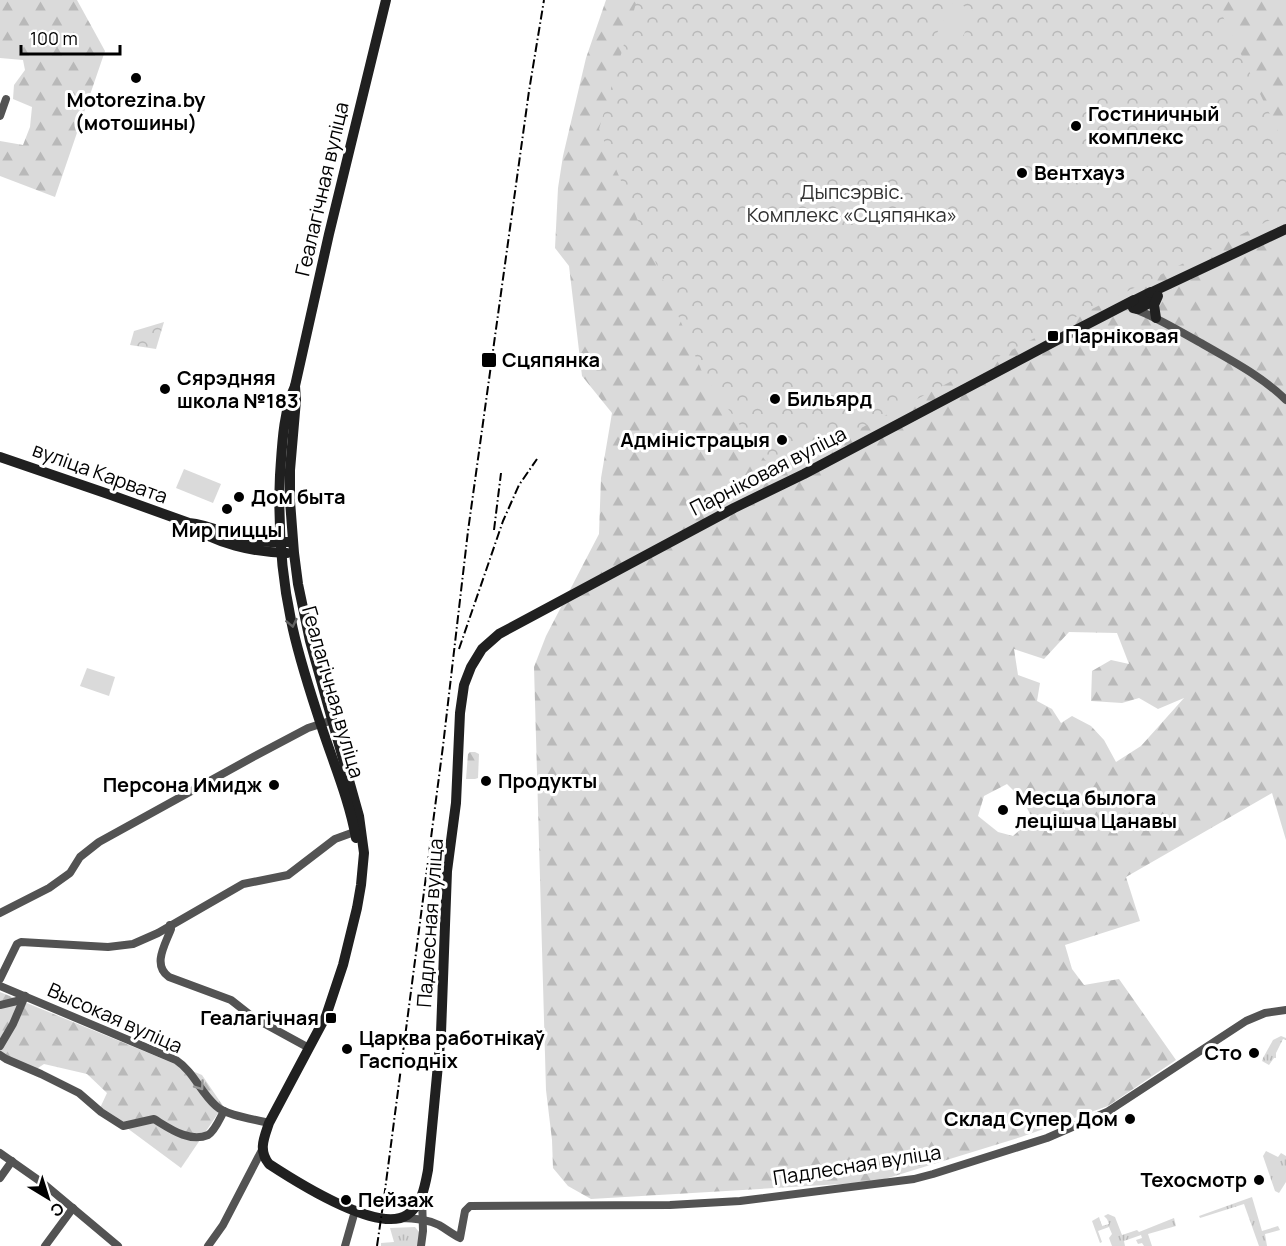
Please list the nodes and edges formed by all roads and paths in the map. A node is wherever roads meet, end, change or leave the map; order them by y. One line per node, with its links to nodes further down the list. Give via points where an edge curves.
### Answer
1 (386, 0): 8 (street, Геалагічная вуліца)
2 (6, 99): 3 (street)
3 (0, 116)
4 (1286, 229): 5 (street, via 1168,284)
5 (1153, 296): 6 (street, Парніковая вуліца, via 1155,301); 7 (street)
6 (1135, 305): 7 (street); 13 (street, Парніковая вуліца, via 1119,308)
7 (1156, 318): 9 (street, via 1247,370)
8 (295, 386): 11 (street, Геалагічная вуліца, via 282,442); 12 (street, Геалагічная вуліца, via 290,470)
9 (1286, 400)
10 (0, 456): 11 (street, вуліца Карвата, via 189,523)
11 (282, 547): 12 (street, вуліца Карвата); 15 (street, Геалагічная вуліца, one-way to 15, via 291,621)
12 (293, 547): 14 (street, Геалагічная вуліца, via 303,612)
13 (547, 608): 33 (street, Падлесная вуліца, via 486,645 464,685 455,823 447,871 441,1033 429,1162)
14 (333, 720): 15 (street); 16 (street, Геалагічная вуліца, via 359,816)
15 (321, 724): 16 (street, Геалагічная вуліца); 17 (street, via 99,842 80,857 70,873)
16 (358, 831): 18 (street, via 335,839 288,874 243,884); 25 (street, Геалагічная вуліца, via 363,863 357,908 326,1016)
17 (0, 913)
18 (170, 925): 19 (street, via 124,946 21,942); 25 (street, via 160,959 164,974 231,1000 254,1018)
19 (0, 979)
20 (0, 986): 21 (street, Высокая вуліца)
21 (25, 996): 22 (street); 24 (street); 27 (street, Высокая вуліца, one-way to 27, via 176,1060)
22 (0, 1005)
23 (1286, 1010): 38 (street, Падлесная вуліца, via 1246,1021 1107,1112 1047,1137 933,1174 740,1201 470,1206 465,1211)
24 (0, 1046)
25 (309, 1048): 28 (street, Геалагічная вуліца)
26 (0, 1055): 27 (street, via 79,1093 123,1126 154,1119 187,1137 208,1135)
27 (224, 1111): 28 (street, Высокая вуліца)
28 (269, 1123): 29 (street, Геалагічная вуліца)
29 (262, 1150): 35 (street, via 269,1164 281,1172); 41 (street, Геалагічная вуліца)
30 (0, 1153): 31 (street)
31 (12, 1161): 32 (street); 34 (street)
32 (0, 1178)
33 (422, 1195): 36 (street, via 414,1209); 37 (street)
34 (73, 1208): 39 (street); 40 (street)
35 (355, 1211): 36 (street); 42 (street)
36 (400, 1218): 37 (street)
37 (423, 1219): 38 (street, Падлесная вуліца, via 438,1225); 43 (street)
38 (459, 1242)
39 (45, 1246)
40 (118, 1246)
41 (208, 1246)
42 (345, 1246)
43 (421, 1246)

